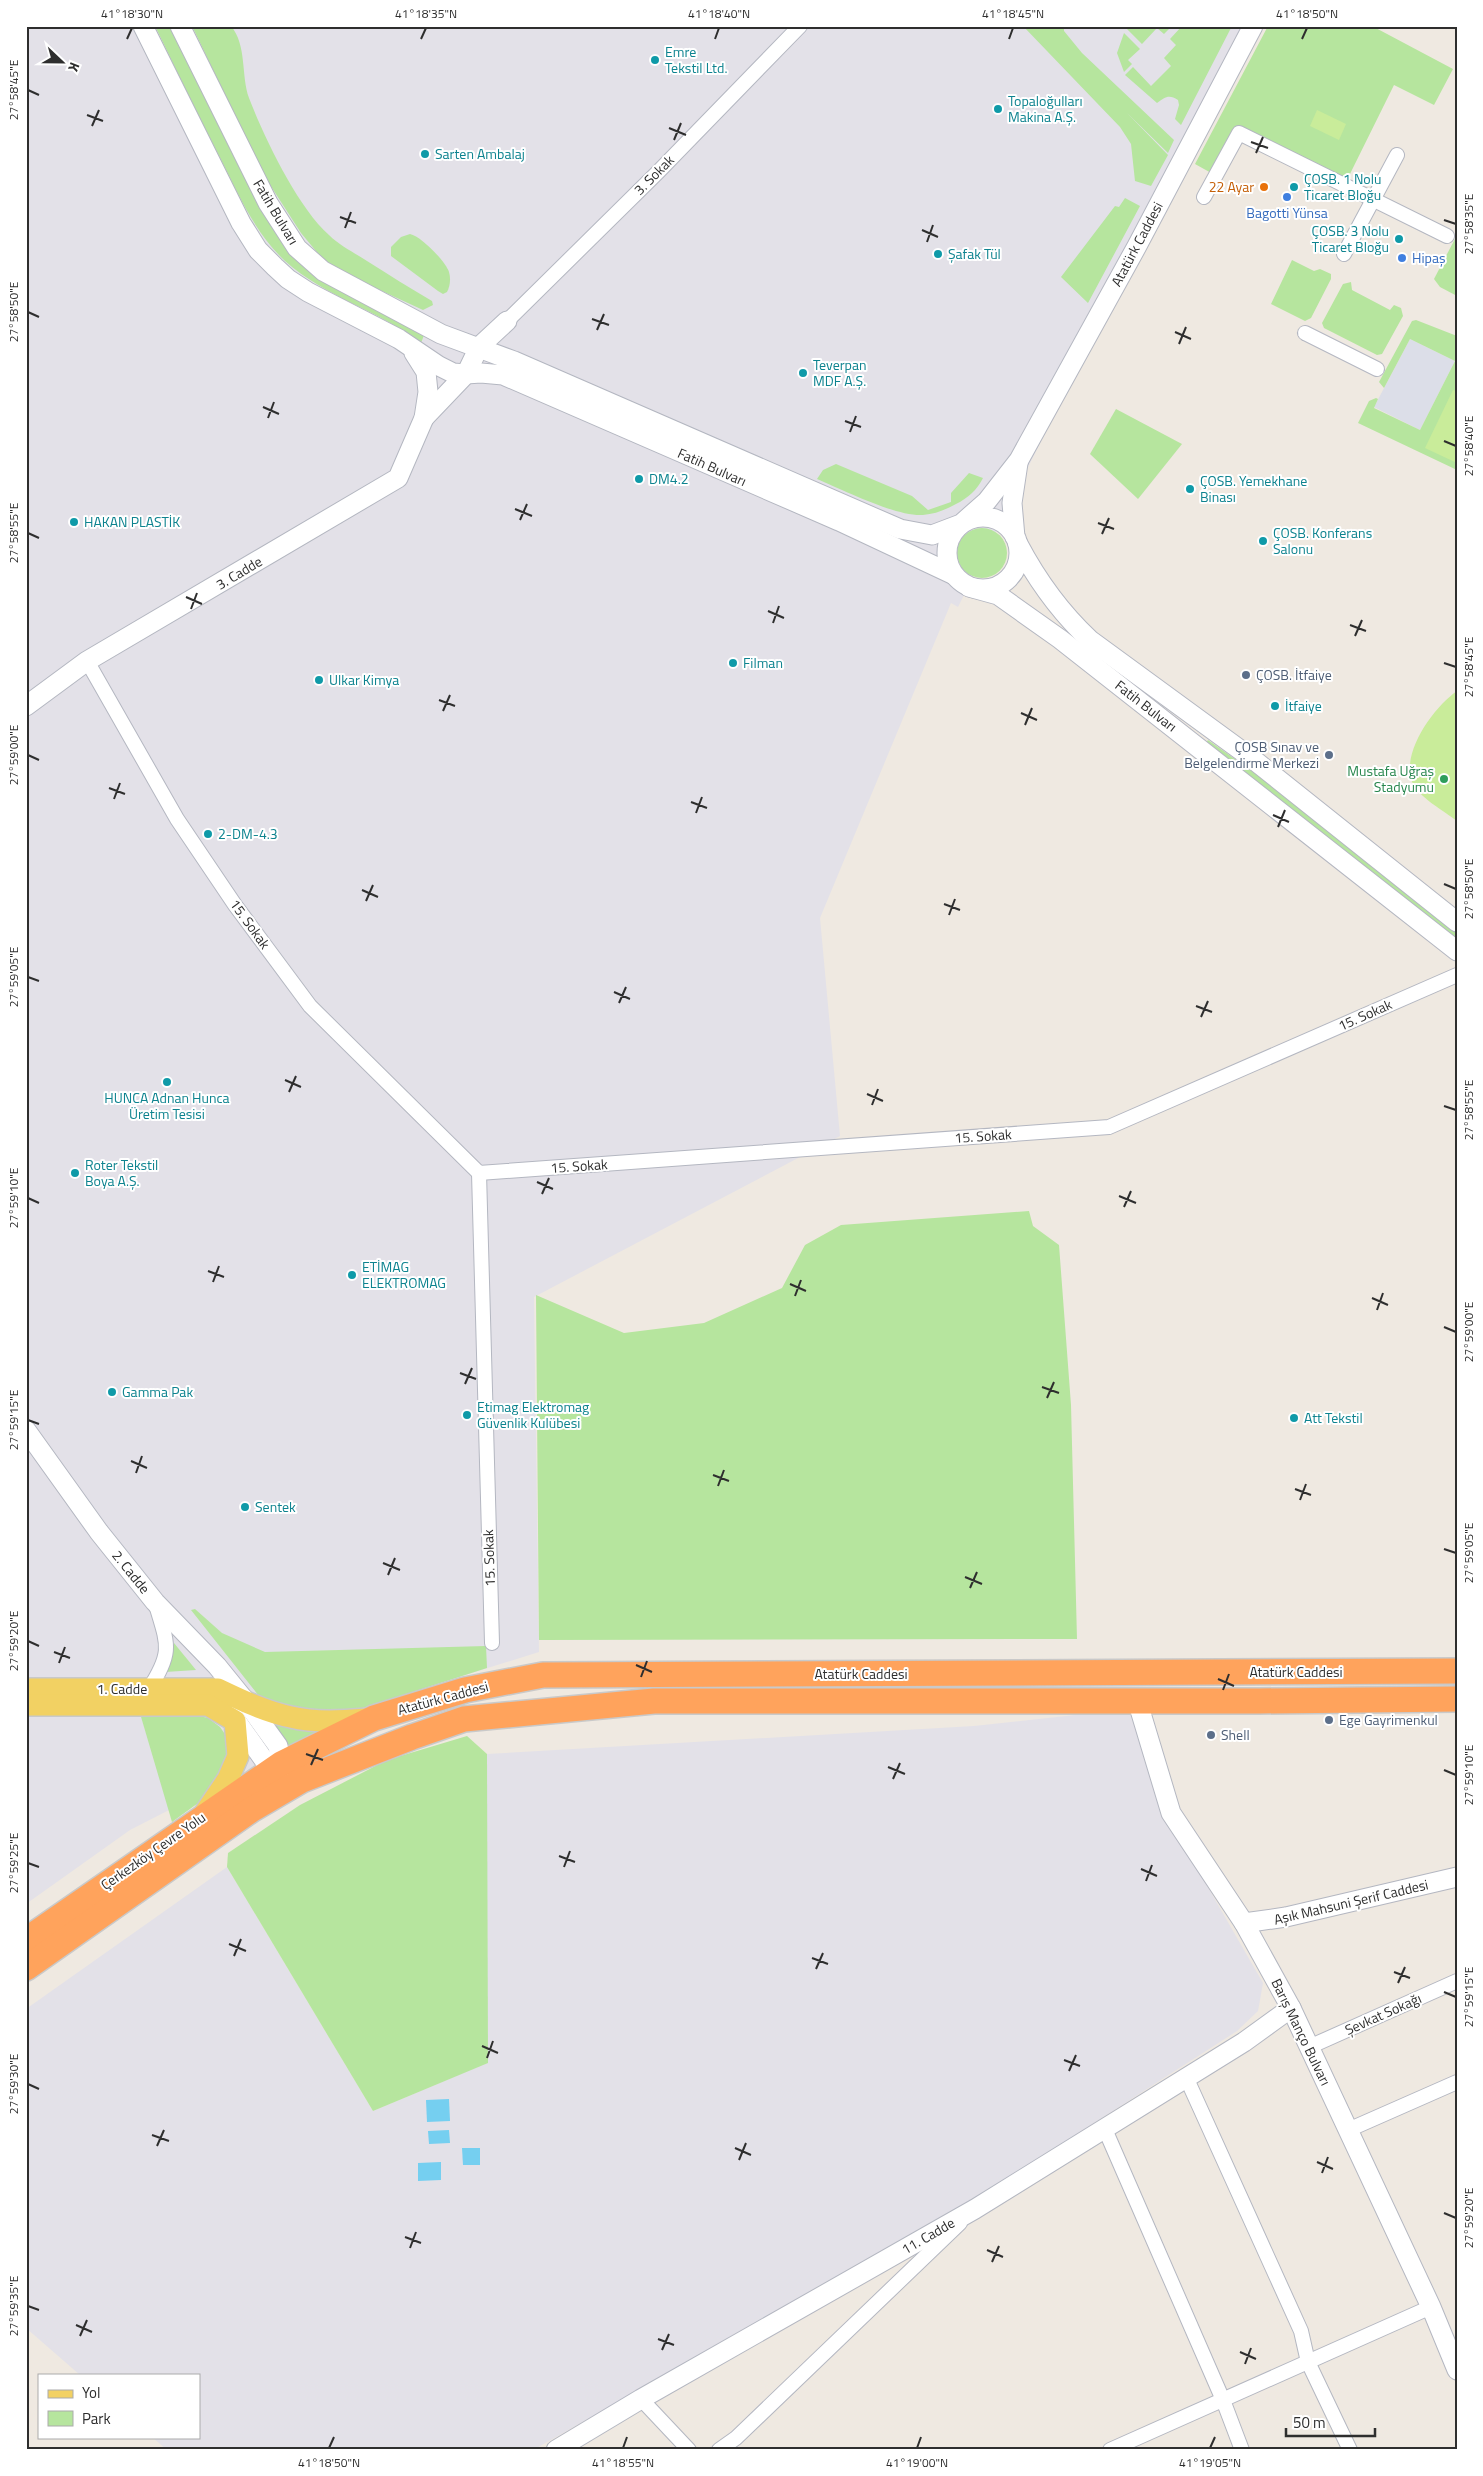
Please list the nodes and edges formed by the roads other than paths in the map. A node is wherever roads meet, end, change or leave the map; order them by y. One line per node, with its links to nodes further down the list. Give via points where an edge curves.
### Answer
1 (143, 26): 13 (main road, Fatih Bulvarı, via 213,170 258,250 298,286)
2 (180, 26): 12 (main road, Fatih Bulvarı, via 268,203 297,248 336,279)
3 (800, 26): 10 (street, 3. Sokak)
4 (1253, 26): 20 (main road, Atatürk Caddesi)
5 (1397, 154): 7 (street)
6 (1204, 197): 7 (street, via 1239,132)
7 (1373, 198): 8 (street); 9 (street)
8 (1447, 236)
9 (1344, 254)
10 (506, 321): 14 (main road); 16 (main road, via 507,343)
11 (1305, 333): 17 (street)
12 (441, 334): 14 (main road, Fatih Bulvarı); 15 (main road, via 430,349)
13 (411, 347): 15 (main road, Fatih Bulvarı); 19 (main road, via 426,372 428,392)
14 (479, 348): 16 (main road, Fatih Bulvarı); 18 (main road)
15 (430, 360): 18 (main road, Fatih Bulvarı, via 453,372)
16 (514, 361): 21 (main road, Fatih Bulvarı, via 900,529 932,535)
17 (1376, 369)
18 (466, 374): 19 (main road); 23 (main road, Fatih Bulvarı, via 503,375 839,521)
19 (424, 418): 24 (main road, 3. Cadde, via 398,478)
20 (1019, 460): 21 (main road, via 987,501); 22 (main road, via 1012,503)
21 (961, 524): 22 (main road, via 975,517 994,518 1010,528); 23 (main road, via 951,536 947,560)
22 (1017, 540): 23 (main road, via 1016,568 1005,581 984,589); 26 (main road, Fatih Bulvarı, via 1034,574 1090,640 1254,760)
23 (962, 581): 27 (main road, Fatih Bulvarı, via 998,595 1060,640)
24 (87, 661): 25 (main road, 3. Cadde); 29 (street, 15. Sokak, via 177,819 235,905 310,1006)
25 (26, 706)
26 (1457, 922)
27 (1457, 951)
28 (1457, 975): 29 (street, 15. Sokak, via 1109,1126)
29 (479, 1173): 32 (street, 15. Sokak)
30 (26, 1430): 31 (main road, 2. Cadde, via 99,1532)
31 (155, 1602): 33 (main road, 2. Cadde); 36 (street, via 168,1643 160,1672)
32 (492, 1643)
33 (217, 1666): 37 (main road); 40 (main road, 2. Cadde)
34 (1457, 1671): 42 (highway, Atatürk Caddesi, via 543,1675 464,1690)
35 (26, 1689): 36 (main road, 1. Cadde)
36 (149, 1690): 37 (main road, 1. Cadde)
37 (213, 1697): 40 (main road); 41 (main road, 1. Cadde); 43 (main road)
38 (1457, 1699): 39 (highway)
39 (1137, 1700): 45 (highway, via 654,1701 523,1712 464,1719); 49 (main road, Barış Manço Bulvarı, via 1171,1813)
40 (247, 1703): 42 (main road, via 290,1718 335,1722); 44 (main road, 2. Cadde, via 278,1746)
41 (26, 1705)
42 (374, 1718): 44 (highway, Atatürk Caddesi)
43 (235, 1721): 44 (main road, via 264,1760); 47 (main road, via 238,1756 228,1779)
44 (281, 1764): 45 (main road); 46 (main road); 47 (highway, Çerkezköy Çevre Yolu)
45 (302, 1780): 46 (highway)
46 (252, 1810): 51 (highway)
47 (202, 1817): 50 (highway, Çerkezköy Çevre Yolu)
48 (1457, 1878): 49 (main road, Aşık Mahsuni Şerif Caddesi, via 1286,1917)
49 (1244, 1923): 53 (main road, Barış Manço Bulvarı)
50 (26, 1940)
51 (26, 1968)
52 (1457, 1981): 54 (street, Şevkat Sokağı)
53 (1291, 2008): 54 (main road, Barış Manço Bulvarı); 55 (main road, 11. Cadde, via 1244,2042)
54 (1309, 2047): 58 (main road, Barış Manço Bulvarı)
55 (1186, 2077): 57 (main road, 11. Cadde); 61 (street, via 1301,2331)
56 (1457, 2082): 58 (street)
57 (1104, 2127): 59 (main road, 11. Cadde); 64 (street)
58 (1348, 2130): 60 (main road, Barış Manço Bulvarı)
59 (975, 2209): 63 (main road, 11. Cadde); 66 (street)
60 (1431, 2307): 61 (street); 62 (main road, Barış Manço Bulvarı)
61 (1308, 2362): 64 (street); 71 (street)
62 (1457, 2370)
63 (641, 2399): 67 (main road, 11. Cadde); 68 (street)
64 (1222, 2400): 65 (street); 70 (street)
65 (1142, 2444): 69 (street)
66 (723, 2448)
67 (556, 2450)
68 (689, 2450)
69 (1110, 2450)
70 (1242, 2450)
71 (1350, 2450)

